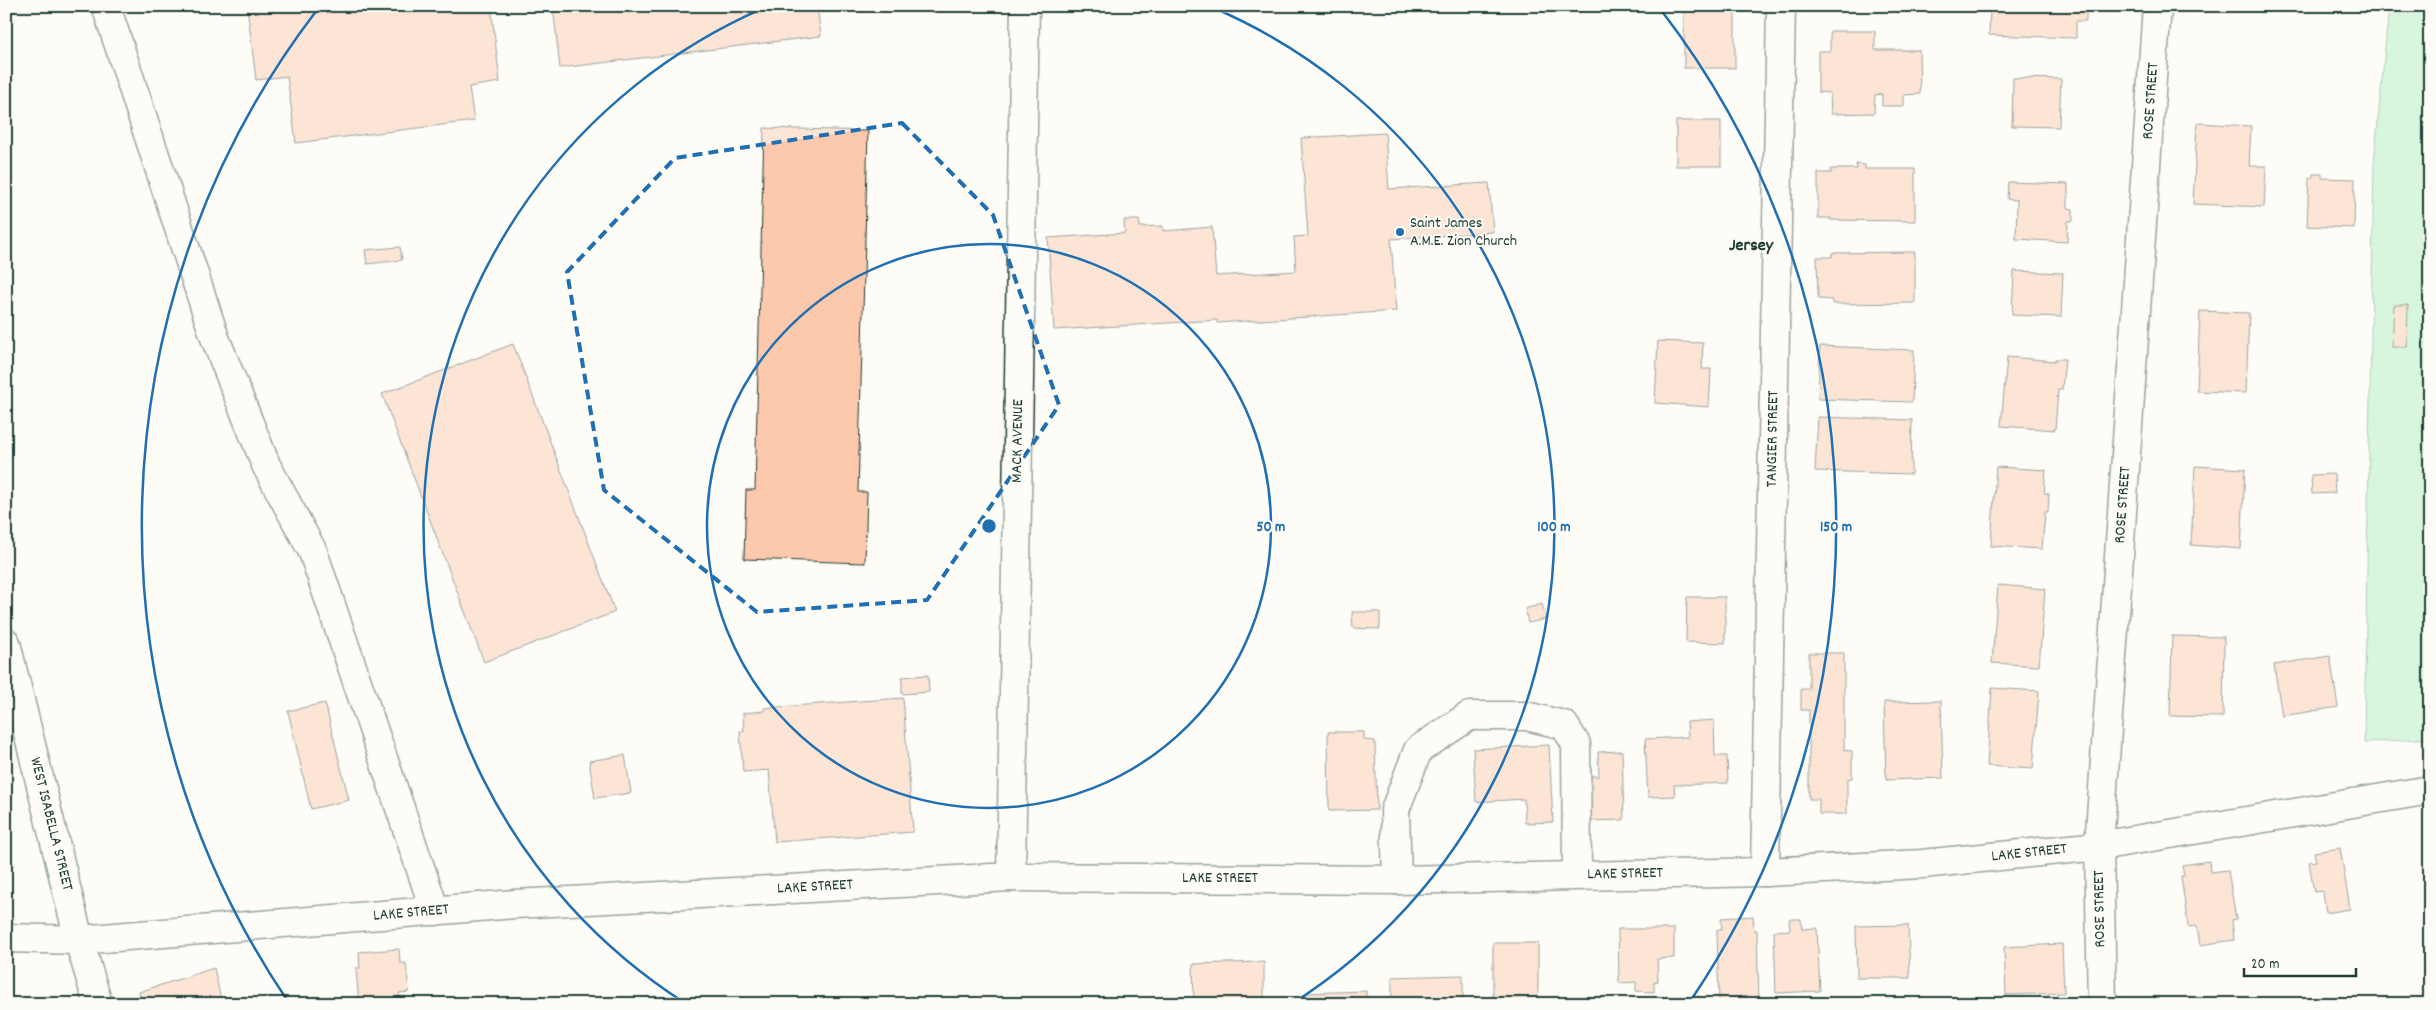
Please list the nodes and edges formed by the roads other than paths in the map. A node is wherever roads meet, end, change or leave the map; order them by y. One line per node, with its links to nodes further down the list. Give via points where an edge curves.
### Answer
1 (106, 6): 12 (street, via 215,338 266,465 313,552)
2 (1025, 6): 10 (street, MACK AVENUE)
3 (1781, 6): 8 (street, TANGIER STREET)
4 (2157, 6): 7 (street, ROSE STREET)
5 (6, 643): 14 (street, WEST ISABELLA STREET)
6 (2429, 797): 7 (street, LAKE STREET)
7 (2099, 846): 8 (street, LAKE STREET, via 1922,864); 16 (street, ROSE STREET)
8 (1765, 872): 9 (street, LAKE STREET)
9 (1577, 875): 11 (street, LAKE STREET); 11 (street, via 1576,744 1564,725 1526,716 1469,716 1418,750 1395,810)
10 (1011, 877): 11 (street, LAKE STREET); 12 (street, LAKE STREET, via 760,889)
11 (1398, 880)
12 (436, 911): 14 (street, LAKE STREET)
13 (6, 938): 14 (street, LAKE STREET)
14 (79, 940): 15 (street, WEST ISABELLA STREET)
15 (98, 1004)
16 (2102, 1004)

